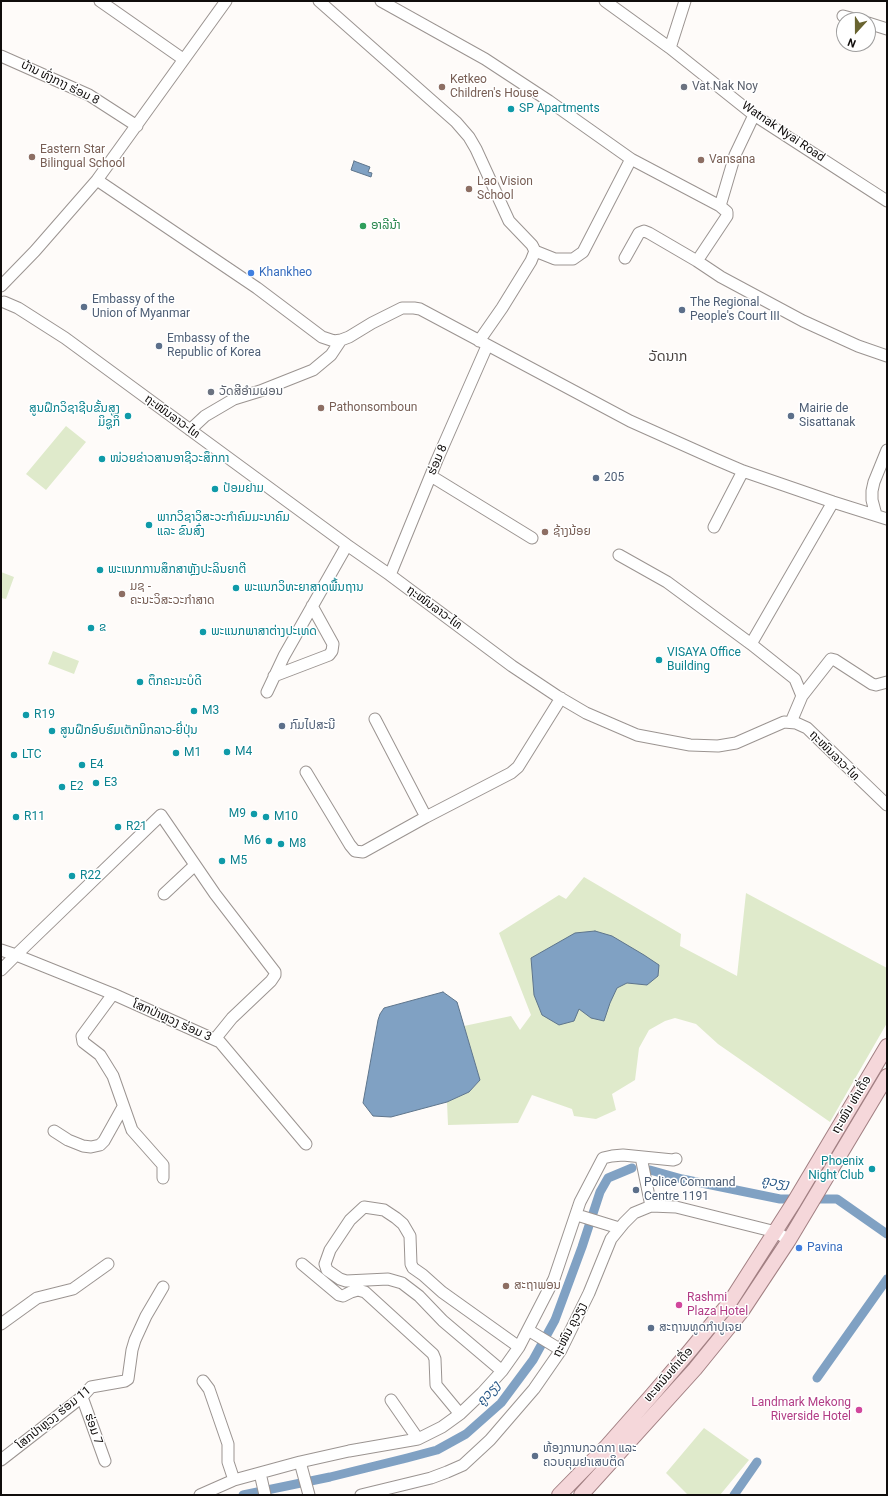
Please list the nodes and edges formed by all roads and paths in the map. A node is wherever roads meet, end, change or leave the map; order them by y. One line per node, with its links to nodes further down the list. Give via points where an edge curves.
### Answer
1 (100, 1): 11 (street)
2 (226, 1): 11 (street)
3 (319, 1): 18 (street, via 469,136 509,221)
4 (381, 1): 14 (street, via 485,59)
5 (605, 1): 9 (street, Watnak Nyai Road)
6 (684, 1): 9 (street)
7 (876, 26): 8 (street)
8 (887, 29)
9 (670, 48): 12 (street, Watnak Nyai Road)
10 (1, 56): 13 (street, ບ້ານ ທົ່ງກາງ ຮ່ອມ 8, via 89,95)
11 (183, 59): 13 (street)
12 (754, 115): 16 (street, Watnak Nyai Road); 17 (street, via 735,155)
13 (137, 126): 15 (street)
14 (631, 159): 17 (street); 18 (street, via 583,252 573,259 555,259)
15 (97, 180): 21 (street); 23 (street, via 257,288 322,337 334,341)
16 (887, 201)
17 (720, 206): 20 (street, via 727,212 727,216)
18 (535, 251): 24 (street, ຮ່ອມ 8)
19 (625, 258): 20 (street, via 639,232 644,231)
20 (697, 261): 25 (street, via 721,277 804,321 858,346)
21 (1, 286): 22 (street, via 6,292)
22 (2, 303): 26 (street, ຖະໜົນລາວ-ໄທ, via 18,308 65,338)
23 (341, 340): 24 (street, via 408,307 420,309); 26 (street, via 331,354 313,370 234,399 205,416)
24 (483, 344): 28 (street, via 630,421); 29 (street, ຮ່ອມ 8)
25 (887, 356)
26 (190, 430): 34 (street, ຖະໜົນລາວ-ໄທ)
27 (887, 450): 31 (street, via 872,492 872,500)
28 (743, 471): 30 (street); 32 (street)
29 (431, 476): 33 (street); 36 (street, ຮ່ອມ 8)
30 (833, 502): 31 (street); 38 (street)
31 (882, 517)
32 (714, 527)
33 (532, 538)
34 (347, 545): 36 (street, ຖະໜົນລາວ-ໄທ); 37 (street)
35 (619, 555): 38 (street, via 667,582)
36 (390, 575): 43 (street, ຖະໜົນລາວ-ໄທ, via 512,666)
37 (312, 606): 39 (street); 39 (street, via 333,644 332,651 329,655)
38 (752, 644): 42 (street, via 795,679)
39 (274, 676): 41 (street)
40 (887, 682): 42 (street, via 876,686 831,659)
41 (267, 692)
42 (802, 696): 45 (street)
43 (561, 698): 45 (street, ຖະໜົນລາວ-ໄທ, via 638,735 690,745 736,744 784,722); 48 (street, via 518,767)
44 (374, 719): 48 (street)
45 (791, 722): 47 (street, ຖະໜົນລາວ-ໄທ, via 807,728)
46 (306, 772): 48 (street, via 355,851 363,852)
47 (887, 806)
48 (426, 817)
49 (195, 865): 50 (street); 52 (street, via 161,815); 55 (street, via 275,972 271,981 232,1018)
50 (164, 894)
51 (1, 950): 52 (street, ໂສກປ່າຫຼວງ ຮ່ອມ 3)
52 (16, 955): 53 (street); 54 (street, ໂສກປ່າຫຼວງ ຮ່ອມ 3)
53 (1, 970)
54 (113, 994): 55 (street, ໂສກປ່າຫຼວງ ຮ່ອມ 3); 58 (street, via 82,1036 83,1042 100,1055 113,1076)
55 (215, 1039): 60 (street, ໂສກປ່າຫຼວງ ຮ່ອມ 3)
56 (887, 1046): 63 (main road, ຖະໝົນ ທ່າເດື່ອ)
57 (887, 1076): 64 (main road, ຖະໝົນ ທ່າເດື່ອ)
58 (123, 1107): 59 (street, via 100,1145 83,1146); 65 (street, via 132,1130 163,1165)
59 (54, 1131)
60 (306, 1144)
61 (641, 1157): 62 (street); 66 (street); 67 (street, via 623,1155 603,1158 580,1202)
62 (676, 1159)
63 (817, 1164): 69 (main road, ທະຫນົນທ່າເດື່ອ)
64 (829, 1172): 70 (main road, ທະຫນົນທ່າເດື່ອ)
65 (163, 1178)
66 (651, 1206): 68 (street, ຖະໜົນ ຄູວຽງ, via 634,1213); 69 (street, ຖະໜົນ ຄູວຽງ, via 676,1207)
67 (580, 1216): 68 (street); 75 (street)
68 (615, 1227): 77 (street, ຖະໜົນ ຄູວຽງ, via 589,1293)
69 (776, 1232): 70 (street, ຖະໜົນ ຄູວຽງ); 93 (main road, ທະຫນົນທ່າເດື່ອ, via 730,1302 607,1446)
70 (789, 1240): 94 (main road, ທະຫນົນທ່າເດື່ອ, via 742,1311 701,1363)
71 (108, 1264): 74 (street, via 72,1289 37,1298)
72 (302, 1264): 82 (street, via 339,1296 358,1290 365,1292 427,1349 435,1359 436,1386)
73 (162, 1287): 80 (street, ໂສກປ່າຫຼວງ ຮ່ອມ 11, via 135,1340 128,1379 94,1385)
74 (1, 1324)
75 (530, 1331): 76 (street); 77 (street)
76 (519, 1347): 78 (street); 78 (street, via 413,1268 410,1236 396,1218 384,1210 364,1207 350,1220 330,1250 327,1270 346,1281 388,1279 402,1283 419,1296 443,1322)
77 (557, 1347): 92 (street, ຖະໜົນ ຄູວຽງ, via 534,1389 490,1440 464,1465 431,1478)
78 (502, 1371): 82 (street)
79 (203, 1381): 88 (street, via 209,1389 228,1444 228,1462)
80 (82, 1397): 84 (street, ໂສກປ່າຫຼວງ ຮ່ອມ 11); 85 (street, ຮ່ອມ 7)
81 (391, 1400): 83 (street)
82 (460, 1414): 83 (street)
83 (418, 1439): 86 (street, via 349,1451)
84 (1, 1460)
85 (105, 1461)
86 (301, 1465): 87 (street); 91 (street)
87 (261, 1476): 88 (street); 90 (street)
88 (234, 1480): 89 (street)
89 (200, 1495)
90 (265, 1495)
91 (309, 1495)
92 (361, 1495)
93 (560, 1495)
94 (581, 1495)

